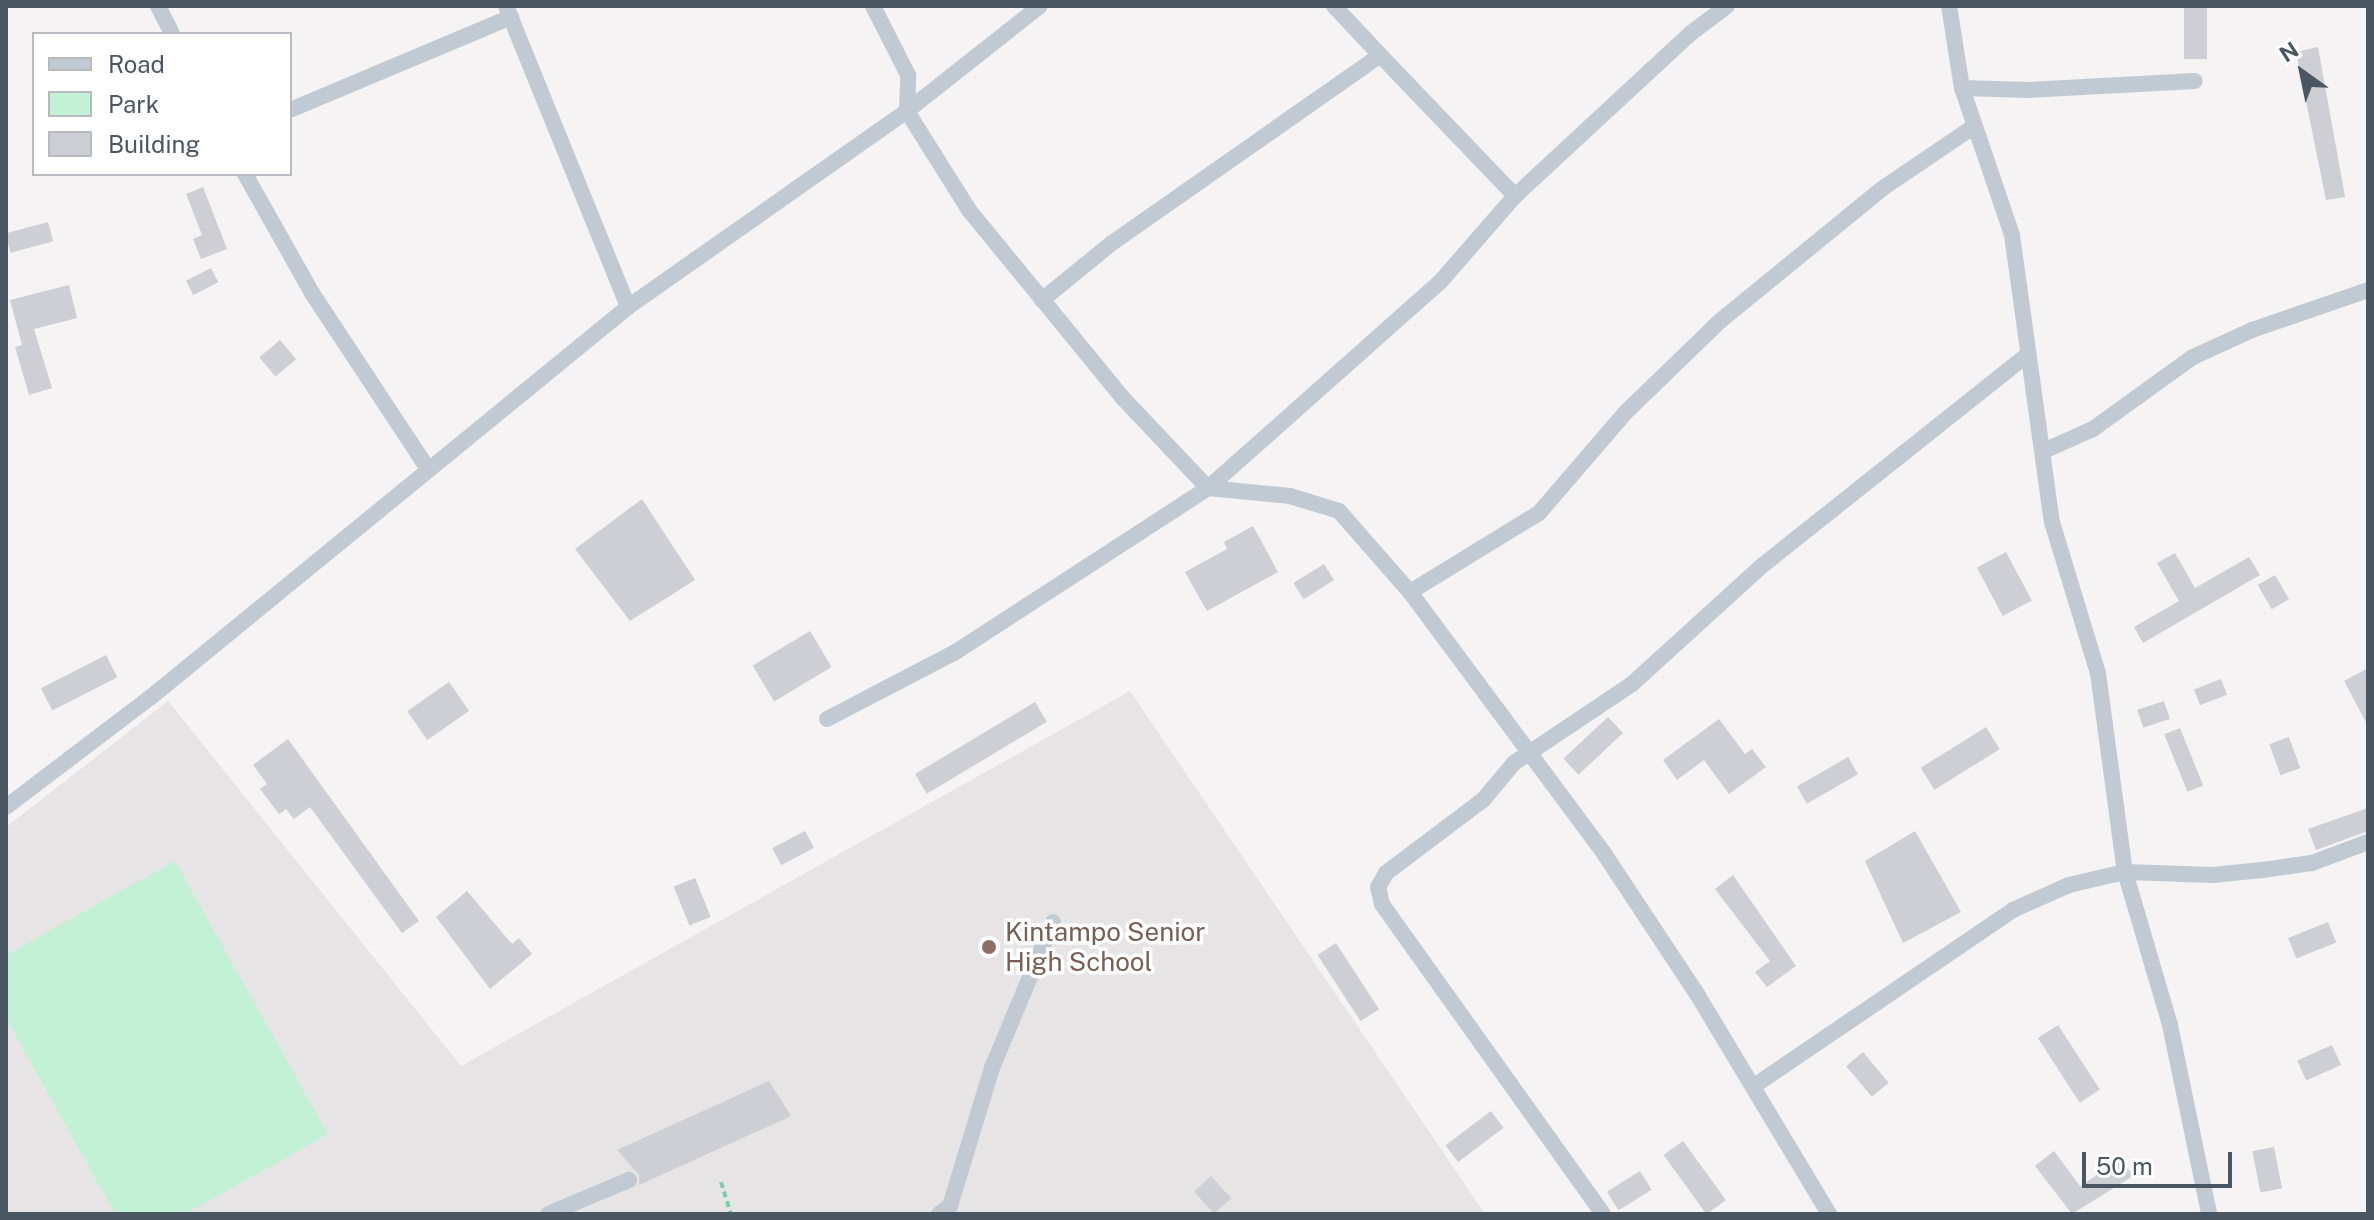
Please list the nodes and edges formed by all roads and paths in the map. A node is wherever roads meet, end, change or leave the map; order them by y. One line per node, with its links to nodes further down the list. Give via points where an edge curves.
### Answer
1 (158, 6): 8 (street)
2 (873, 6): 13 (street, via 908,75)
3 (1040, 6): 13 (street)
4 (1334, 6): 9 (street)
5 (1727, 6): 16 (street)
6 (1949, 6): 11 (street)
7 (508, 12): 12 (street); 19 (street)
8 (171, 32)
9 (1380, 55): 16 (street); 18 (street, via 1112,243)
10 (2195, 81): 11 (street)
11 (1962, 88): 14 (street)
12 (292, 109)
13 (907, 111): 18 (street, via 969,210); 19 (street)
14 (1973, 127): 20 (street, via 2012,235); 24 (street, via 1883,188 1720,321 1625,413 1539,513)
15 (246, 176): 22 (street, via 312,293)
16 (1515, 196): 23 (street, via 1441,281)
17 (2368, 290): 21 (street, via 2252,330 2193,357 2093,429)
18 (1042, 300): 23 (street, via 1122,397)
19 (628, 307): 22 (street)
20 (2028, 354): 21 (street); 26 (street, via 1763,565 1632,684)
21 (2046, 450): 29 (street, via 2052,522 2098,673)
22 (428, 469): 27 (street, via 151,697)
23 (1208, 488): 24 (street, via 1290,496 1339,511); 25 (street, via 954,653)
24 (1410, 592): 26 (street)
25 (827, 719)
26 (1531, 750): 31 (street); 37 (street, via 1483,800 1386,873 1378,887 1382,904)
27 (6, 807)
28 (2368, 842): 29 (street, via 2312,863 2262,870 2213,875)
29 (2125, 872): 31 (street, via 2069,885 2013,910); 39 (street, via 2170,1025)
30 (1053, 922): 34 (street, via 992,1068)
31 (1754, 1086): 38 (street)
32 (629, 1180): 35 (street)
33 (721, 1182): 36 (path)
34 (947, 1211)
35 (548, 1214)
36 (731, 1214)
37 (1603, 1214)
38 (1829, 1214)
39 (2209, 1214)

